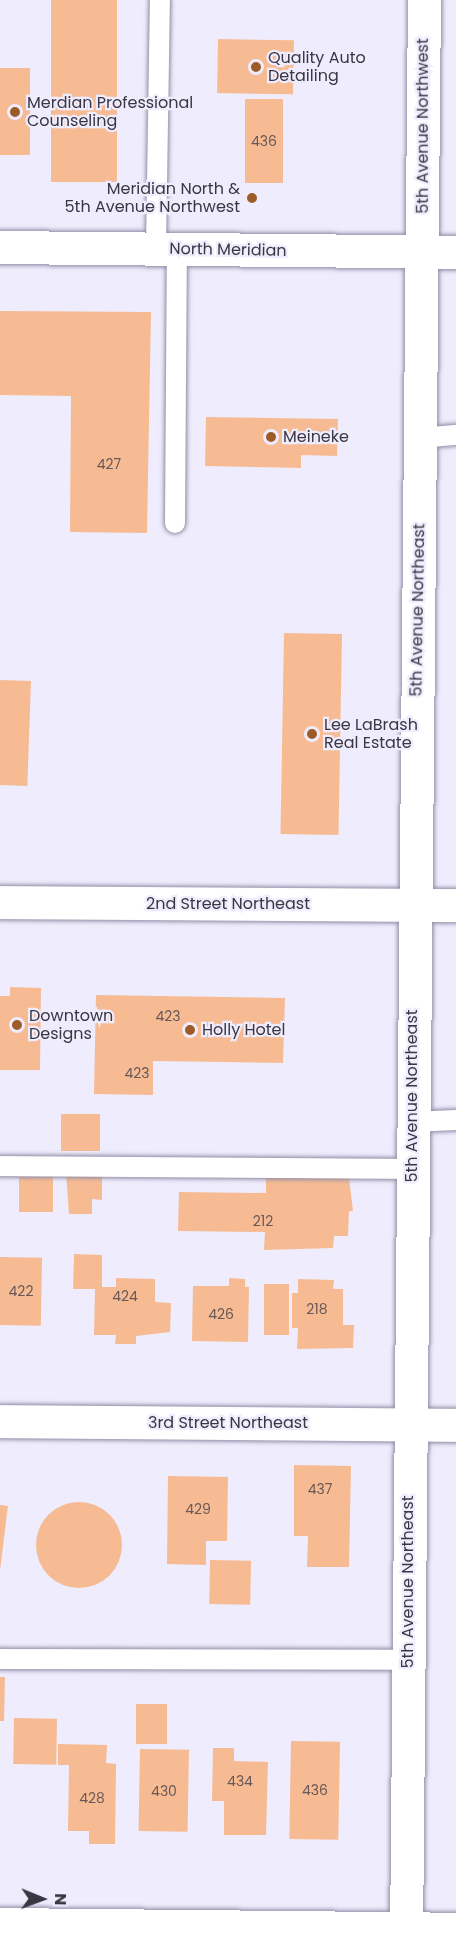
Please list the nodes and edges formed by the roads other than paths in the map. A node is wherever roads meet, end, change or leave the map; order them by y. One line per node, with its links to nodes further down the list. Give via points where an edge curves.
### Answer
1 (160, 0): 4 (lane)
2 (424, 0): 5 (street, 5th Avenue Northwest)
3 (0, 248): 4 (street, North Meridian)
4 (166, 249): 5 (street, North Meridian); 9 (lane)
5 (422, 252): 6 (street, North Meridian); 8 (street, 5th Avenue Northeast)
6 (456, 252)
7 (456, 435): 8 (lane)
8 (420, 438): 11 (street, 5th Avenue Northeast)
9 (175, 523)
10 (0, 902): 11 (street, 2nd Street Northeast)
11 (413, 905): 12 (street, 2nd Street Northeast); 14 (street, 5th Avenue Northeast)
12 (456, 905)
13 (456, 1120): 14 (lane)
14 (411, 1122): 16 (street, 5th Avenue Northeast)
15 (0, 1166): 16 (lane)
16 (411, 1169): 18 (street, 5th Avenue Northeast)
17 (0, 1421): 18 (street, 3rd Street Northeast)
18 (409, 1424): 19 (street, 3rd Street Northeast); 21 (street, 5th Avenue Northeast)
19 (456, 1425)
20 (0, 1659): 21 (lane)
21 (407, 1660): 25 (street, 5th Avenue Northeast)
22 (0, 1924): 24 (street)
23 (456, 1929): 25 (street)
24 (151, 1933): 25 (street)
25 (406, 1935)

